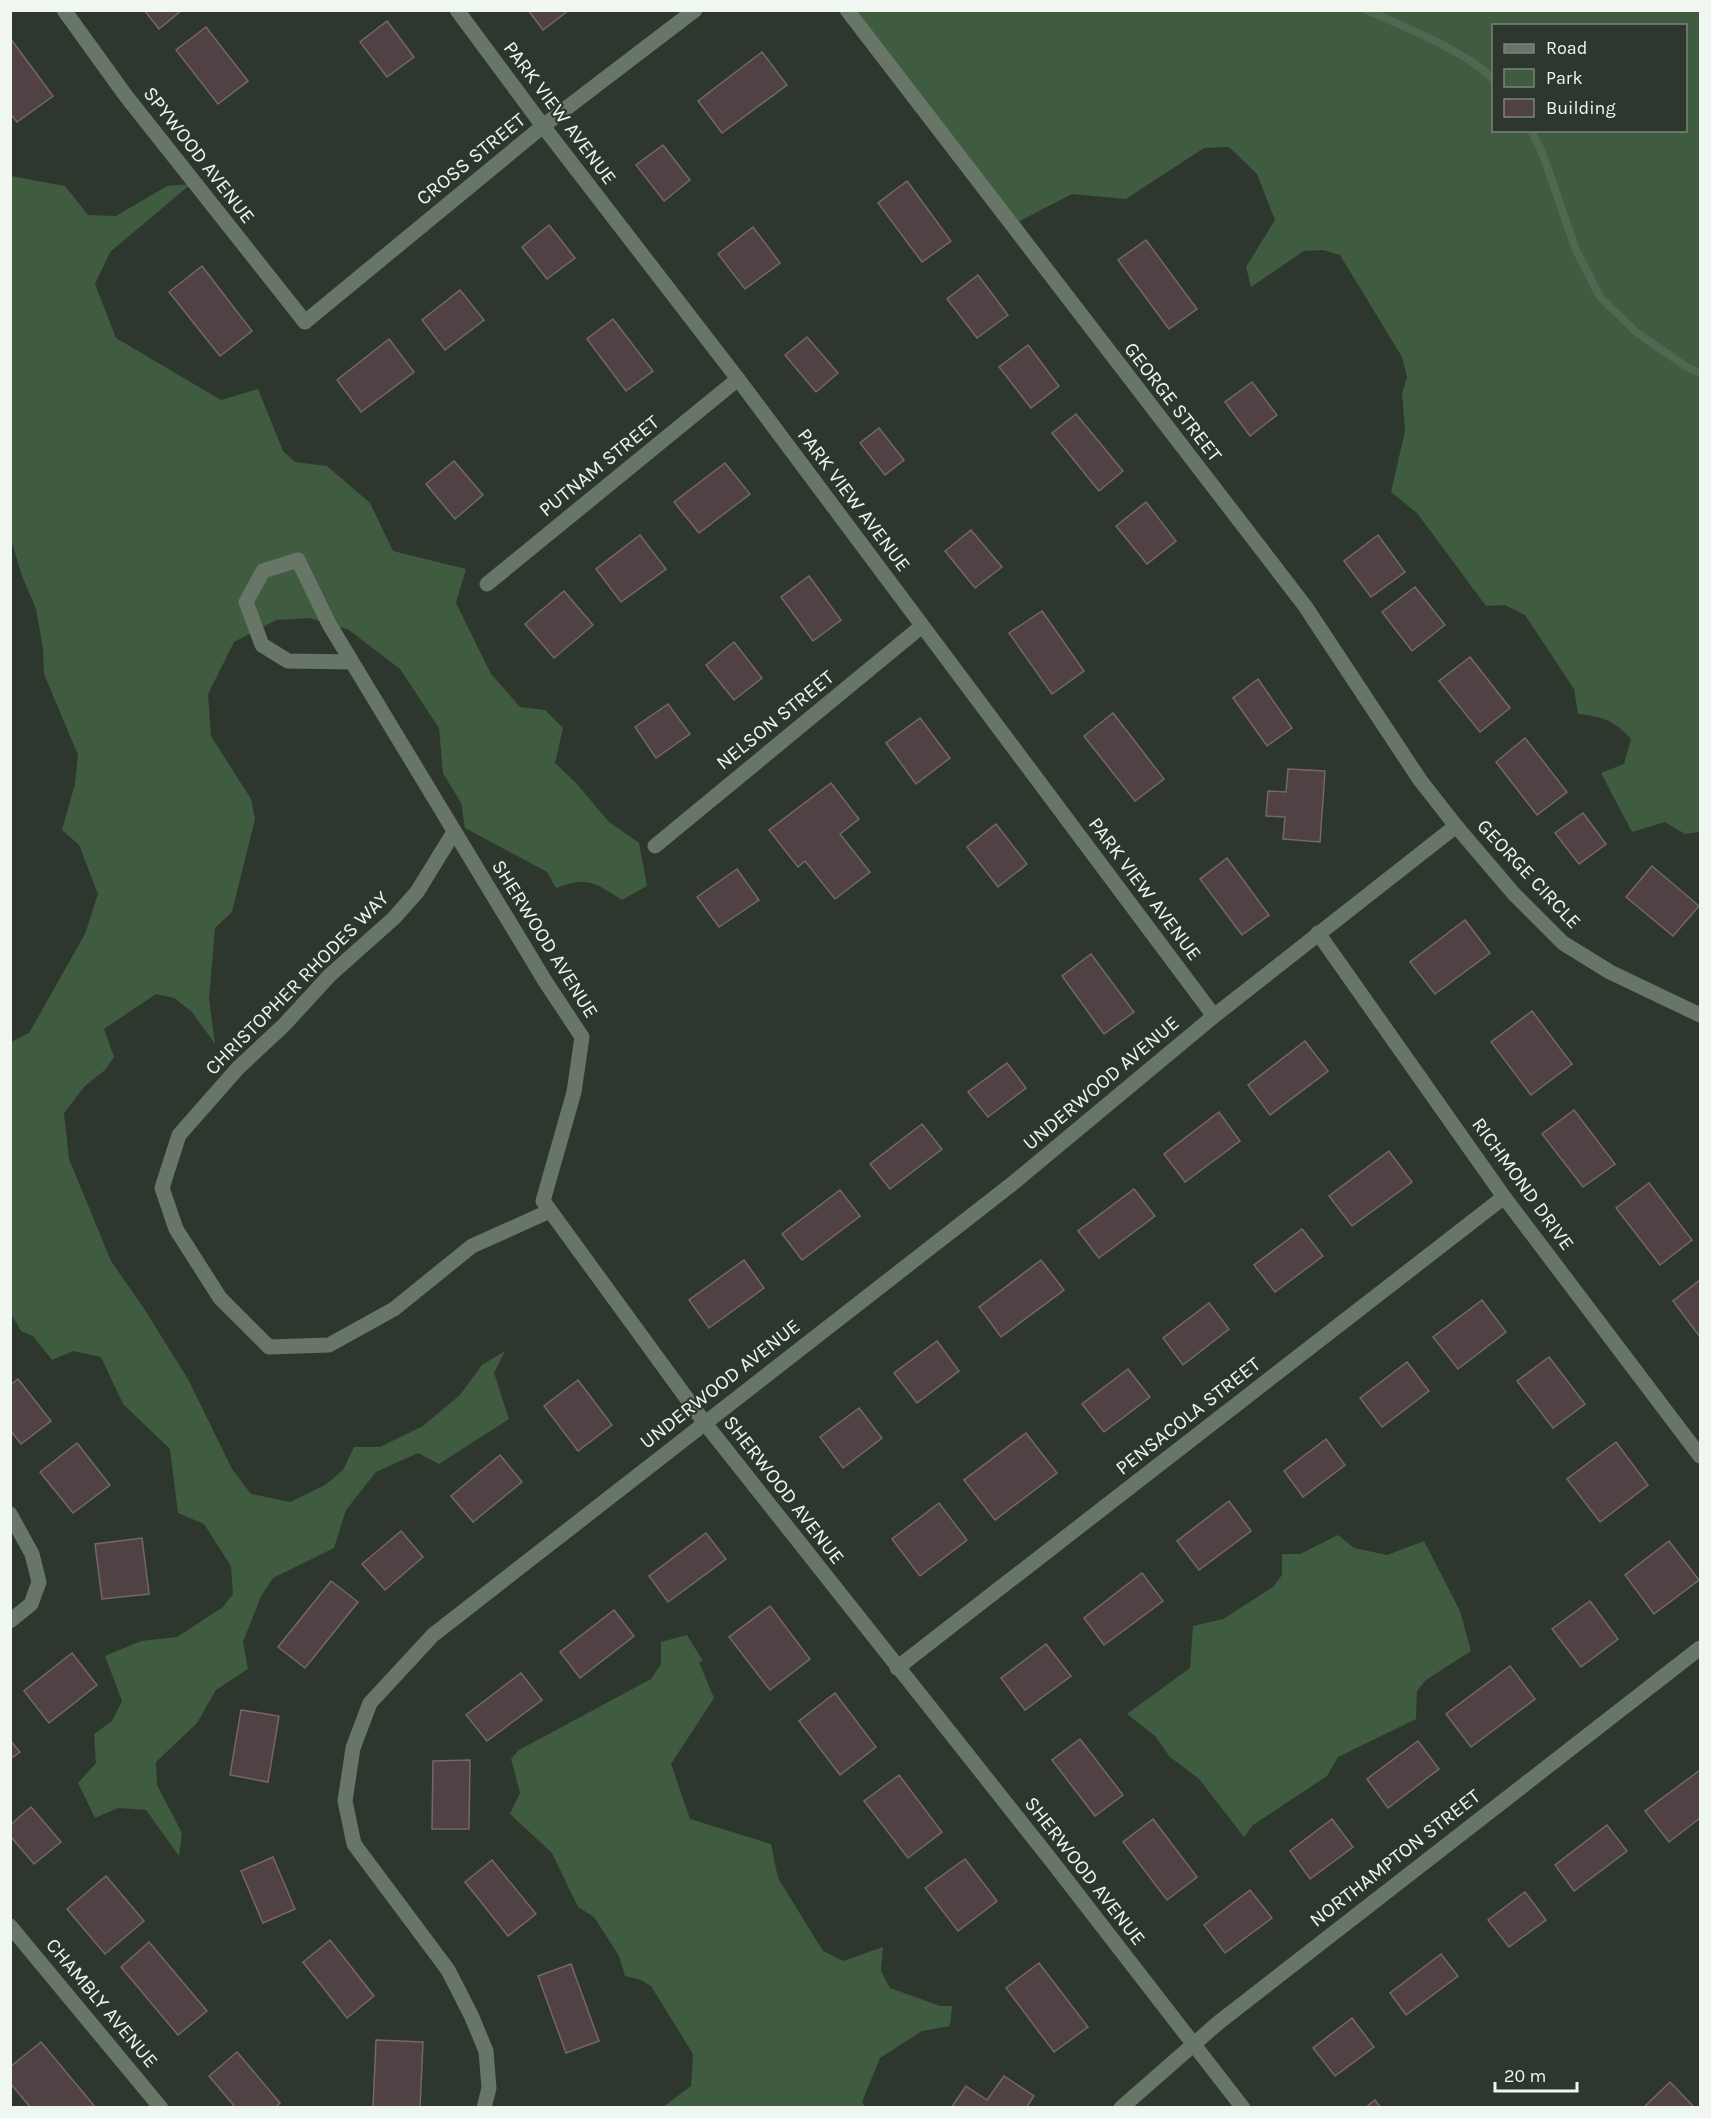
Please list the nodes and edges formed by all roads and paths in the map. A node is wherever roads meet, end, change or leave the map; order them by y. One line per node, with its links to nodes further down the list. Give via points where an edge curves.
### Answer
1 (64, 10): 6 (street, SPYWOOD AVENUE, via 126,96)
2 (457, 10): 5 (street, PARK VIEW AVENUE)
3 (695, 10): 5 (street, CROSS STREET)
4 (848, 10): 11 (street, GEORGE STREET, via 1305,606 1420,780)
5 (543, 126): 6 (street, CROSS STREET); 7 (street, PARK VIEW AVENUE)
6 (305, 322)
7 (738, 379): 8 (street, PUTNAM STREET); 9 (street, PARK VIEW AVENUE)
8 (487, 584)
9 (922, 626): 13 (street, NELSON STREET); 16 (street, PARK VIEW AVENUE)
10 (352, 662): 10 (street, SHERWOOD AVENUE, via 298,560 263,571 246,602 262,645 288,661); 12 (street, SHERWOOD AVENUE)
11 (1456, 826): 14 (street, UNDERWOOD AVENUE); 15 (street, GEORGE CIRCLE, via 1514,894 1563,943 1610,972)
12 (454, 832): 18 (street, SHERWOOD AVENUE, via 582,1037 574,1092 543,1201); 18 (street, CHRISTOPHER RHODES WAY, via 417,892 394,918 330,975 238,1068 179,1135 162,1188 176,1229 220,1298 269,1347 329,1345 394,1309 472,1246)
13 (655, 846)
14 (1318, 933): 16 (street, UNDERWOOD AVENUE); 17 (street, RICHMOND DRIVE)
15 (1701, 1015)
16 (1214, 1016): 19 (street, UNDERWOOD AVENUE, via 1012,1184)
17 (1504, 1197): 20 (street, RICHMOND DRIVE); 24 (street, PENSACOLA STREET)
18 (550, 1211): 19 (street, SHERWOOD AVENUE)
19 (704, 1422): 24 (street, SHERWOOD AVENUE); 28 (street, UNDERWOOD AVENUE, via 433,1635 370,1703 353,1748 345,1801 354,1844 448,1970 471,2014 486,2051 489,2088)
20 (1701, 1456)
21 (10, 1514): 22 (street, via 32,1554 39,1582 31,1604)
22 (10, 1621)
23 (1701, 1648): 26 (street, NORTHAMPTON STREET, via 1227,2016)
24 (897, 1668): 26 (street, SHERWOOD AVENUE)
25 (10, 1926): 27 (street, CHAMBLY AVENUE)
26 (1194, 2046): 29 (street, NORTHAMPTON STREET); 30 (street, SHERWOOD AVENUE)
27 (161, 2108)
28 (484, 2108)
29 (1121, 2108)
30 (1243, 2108)

